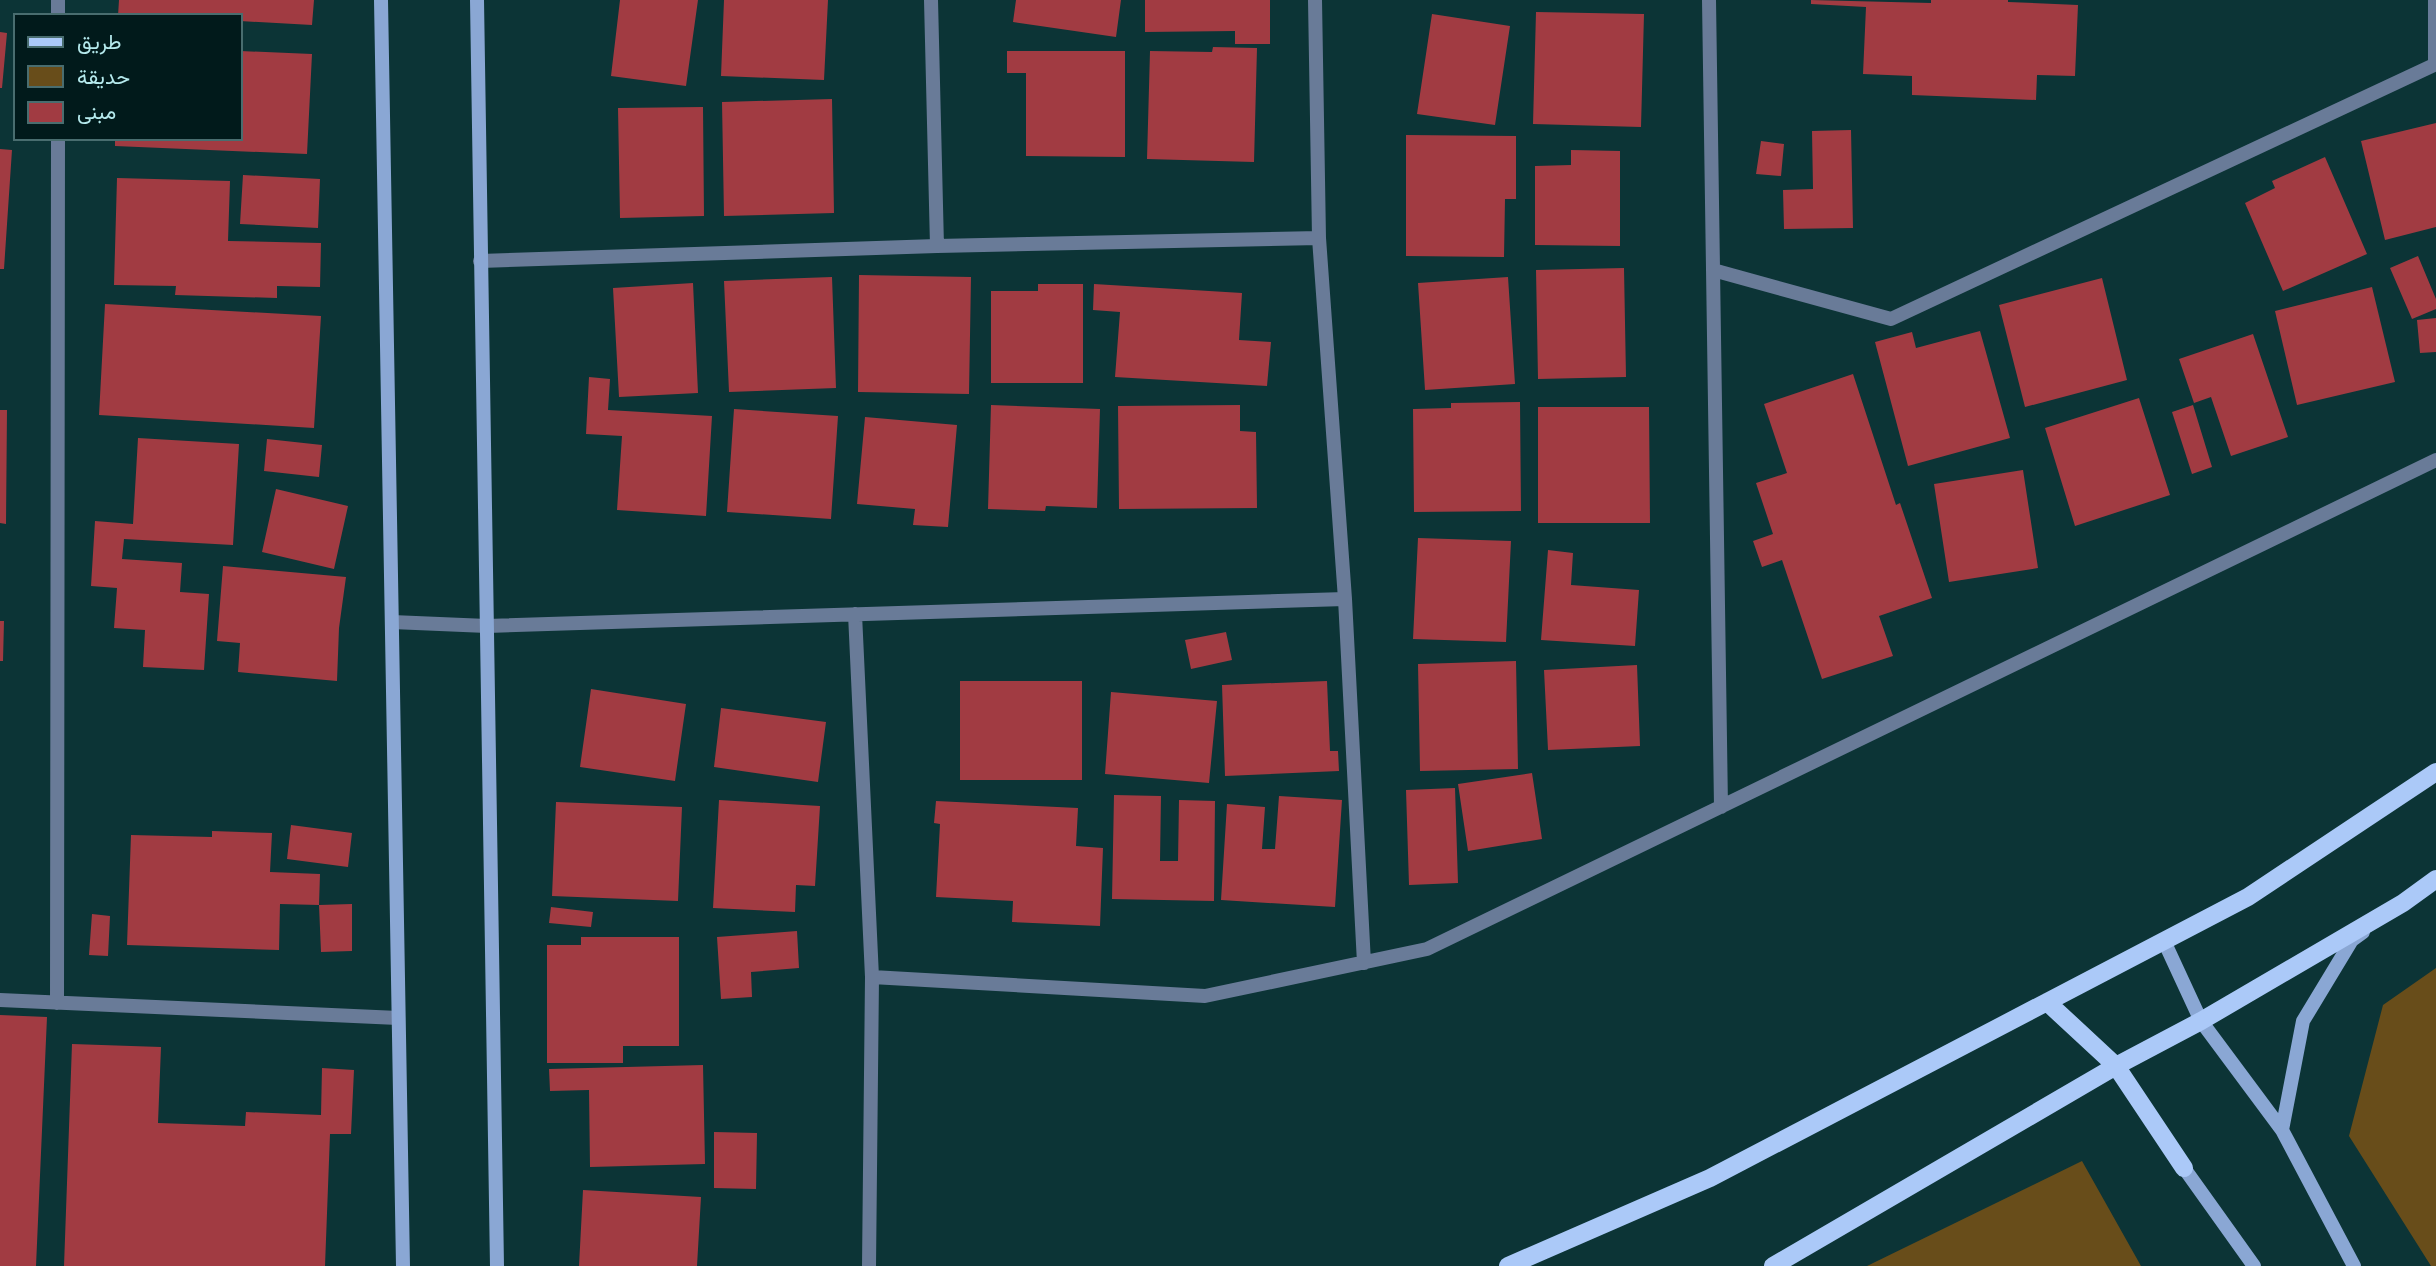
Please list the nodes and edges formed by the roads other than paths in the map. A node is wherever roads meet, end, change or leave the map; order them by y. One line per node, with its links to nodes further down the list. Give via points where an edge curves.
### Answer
1 (381, 0): 16 (main road)
2 (477, 0): 11 (main road)
3 (931, 0): 10 (street)
4 (1315, 0): 9 (street)
5 (1709, 0): 12 (street)
6 (2435, 0): 7 (street)
7 (2435, 65): 12 (street, via 1891,319)
8 (58, 140): 27 (street)
9 (1319, 238): 10 (street); 14 (street)
10 (937, 246): 11 (street)
11 (480, 261): 17 (main road)
12 (1713, 270): 19 (street)
13 (2436, 460): 19 (street)
14 (1345, 599): 15 (street); 23 (street)
15 (855, 614): 17 (street); 24 (street)
16 (392, 622): 17 (street); 28 (main road)
17 (487, 626): 34 (main road)
18 (2436, 772): 22 (main road, via 2248,897)
19 (1721, 807): 23 (street, via 1427,949)
20 (2436, 879): 21 (main road)
21 (2403, 903): 29 (main road); 31 (main road, via 2353,940 2303,1021)
22 (2164, 941): 26 (main road); 29 (main road)
23 (1364, 963): 24 (street, via 1205,996)
24 (872, 977): 35 (street)
25 (0, 1000): 27 (street)
26 (2047, 1002): 30 (main road); 36 (main road, via 1710,1178)
27 (57, 1003): 28 (street)
28 (398, 1018): 33 (main road)
29 (2200, 1021): 30 (main road); 31 (main road)
30 (2116, 1066): 32 (main road); 37 (main road)
31 (2282, 1130): 39 (main road)
32 (2184, 1168): 38 (main road)
33 (403, 1266)
34 (497, 1266)
35 (869, 1266)
36 (1508, 1266)
37 (1773, 1266)
38 (2254, 1266)
39 (2354, 1266)

